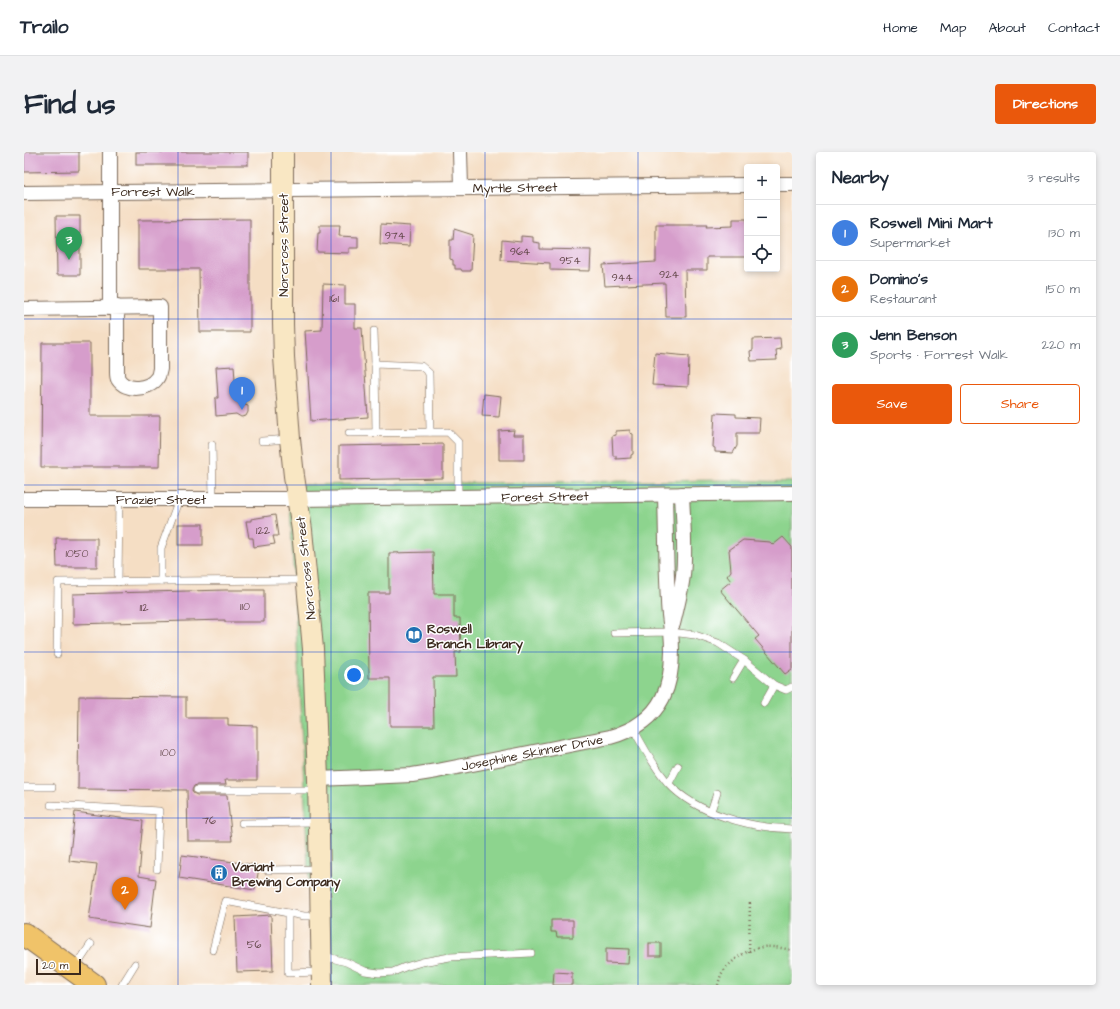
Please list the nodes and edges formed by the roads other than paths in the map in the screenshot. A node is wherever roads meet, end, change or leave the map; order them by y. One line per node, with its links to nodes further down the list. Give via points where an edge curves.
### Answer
1 (110, 152): 9 (street)
2 (282, 152): 8 (street, Norcross Street)
3 (460, 152): 7 (street)
4 (780, 184): 5 (street)
5 (792, 184)
6 (744, 185): 7 (street, Myrtle Street)
7 (461, 187): 8 (street, Myrtle Street)
8 (283, 190): 9 (street, Forrest Walk); 18 (street, Norcross Street, via 283,324)
9 (110, 192): 10 (street, Forrest Walk); 11 (street)
10 (24, 193)
11 (114, 307): 11 (street, via 118,379 133,388 152,384 160,369 160,307); 12 (street)
12 (24, 309)
13 (374, 332): 14 (lane)
14 (375, 364): 15 (lane, via 421,366 429,373); 17 (lane)
15 (430, 432): 17 (lane); 24 (lane, via 448,432 458,442)
16 (349, 433): 17 (lane)
17 (376, 433)
18 (290, 439): 19 (lane); 25 (street, Norcross Street)
19 (262, 441)
20 (212, 445): 29 (lane)
21 (792, 492): 22 (street, Forest Street)
22 (682, 494): 23 (street, Forest Street); 33 (street, Josephine Skinner Drive, via 683,575)
23 (665, 495): 24 (street, Forest Street); 33 (street, Josephine Skinner Drive)
24 (458, 497): 25 (street, Forest Street)
25 (298, 498): 29 (street, Frazier Street); 30 (street, Norcross Street)
26 (24, 499): 27 (street, Frazier Street)
27 (120, 499): 28 (street, Frazier Street); 32 (lane)
28 (179, 499): 29 (street, Frazier Street); 31 (lane, via 161,548)
29 (213, 499)
30 (308, 580): 31 (lane); 44 (street, Norcross Street)
31 (161, 581): 32 (lane)
32 (118, 582): 35 (lane, via 58,582)
33 (671, 632): 34 (lane); 36 (lane, via 694,635 718,643); 41 (street, Josephine Skinner Drive, via 671,670 664,697 644,721)
34 (614, 633)
35 (57, 654)
36 (744, 660): 37 (lane); 38 (lane)
37 (733, 678)
38 (774, 686): 39 (lane, via 786,690); 40 (lane)
39 (792, 687)
40 (764, 703)
41 (633, 728): 43 (lane); 44 (street, Josephine Skinner Drive, via 610,737 424,773)
42 (678, 766): 43 (lane)
43 (668, 783): 50 (lane, via 696,805)
44 (318, 784): 47 (lane); 51 (street, Norcross Street)
45 (24, 787): 46 (lane)
46 (52, 787)
47 (197, 790)
48 (717, 793): 50 (lane)
49 (51, 805): 54 (lane, via 159,811)
50 (710, 811): 53 (lane, via 734,821)
51 (319, 822): 52 (lane); 55 (street, Norcross Street)
52 (242, 823)
53 (792, 829)
54 (157, 869)
55 (320, 869): 56 (lane); 58 (street, Norcross Street)
56 (267, 870)
57 (288, 913): 58 (lane); 61 (lane, via 225,901); 65 (lane, via 288,973)
58 (321, 916): 65 (street, Norcross Street)
59 (24, 934): 64 (highway)
60 (92, 944): 64 (lane)
61 (213, 950)
62 (531, 953): 65 (lane, via 450,956 379,974 346,962)
63 (135, 964): 67 (lane)
64 (74, 970): 66 (highway)
65 (322, 971)
66 (94, 985)
67 (122, 985)

